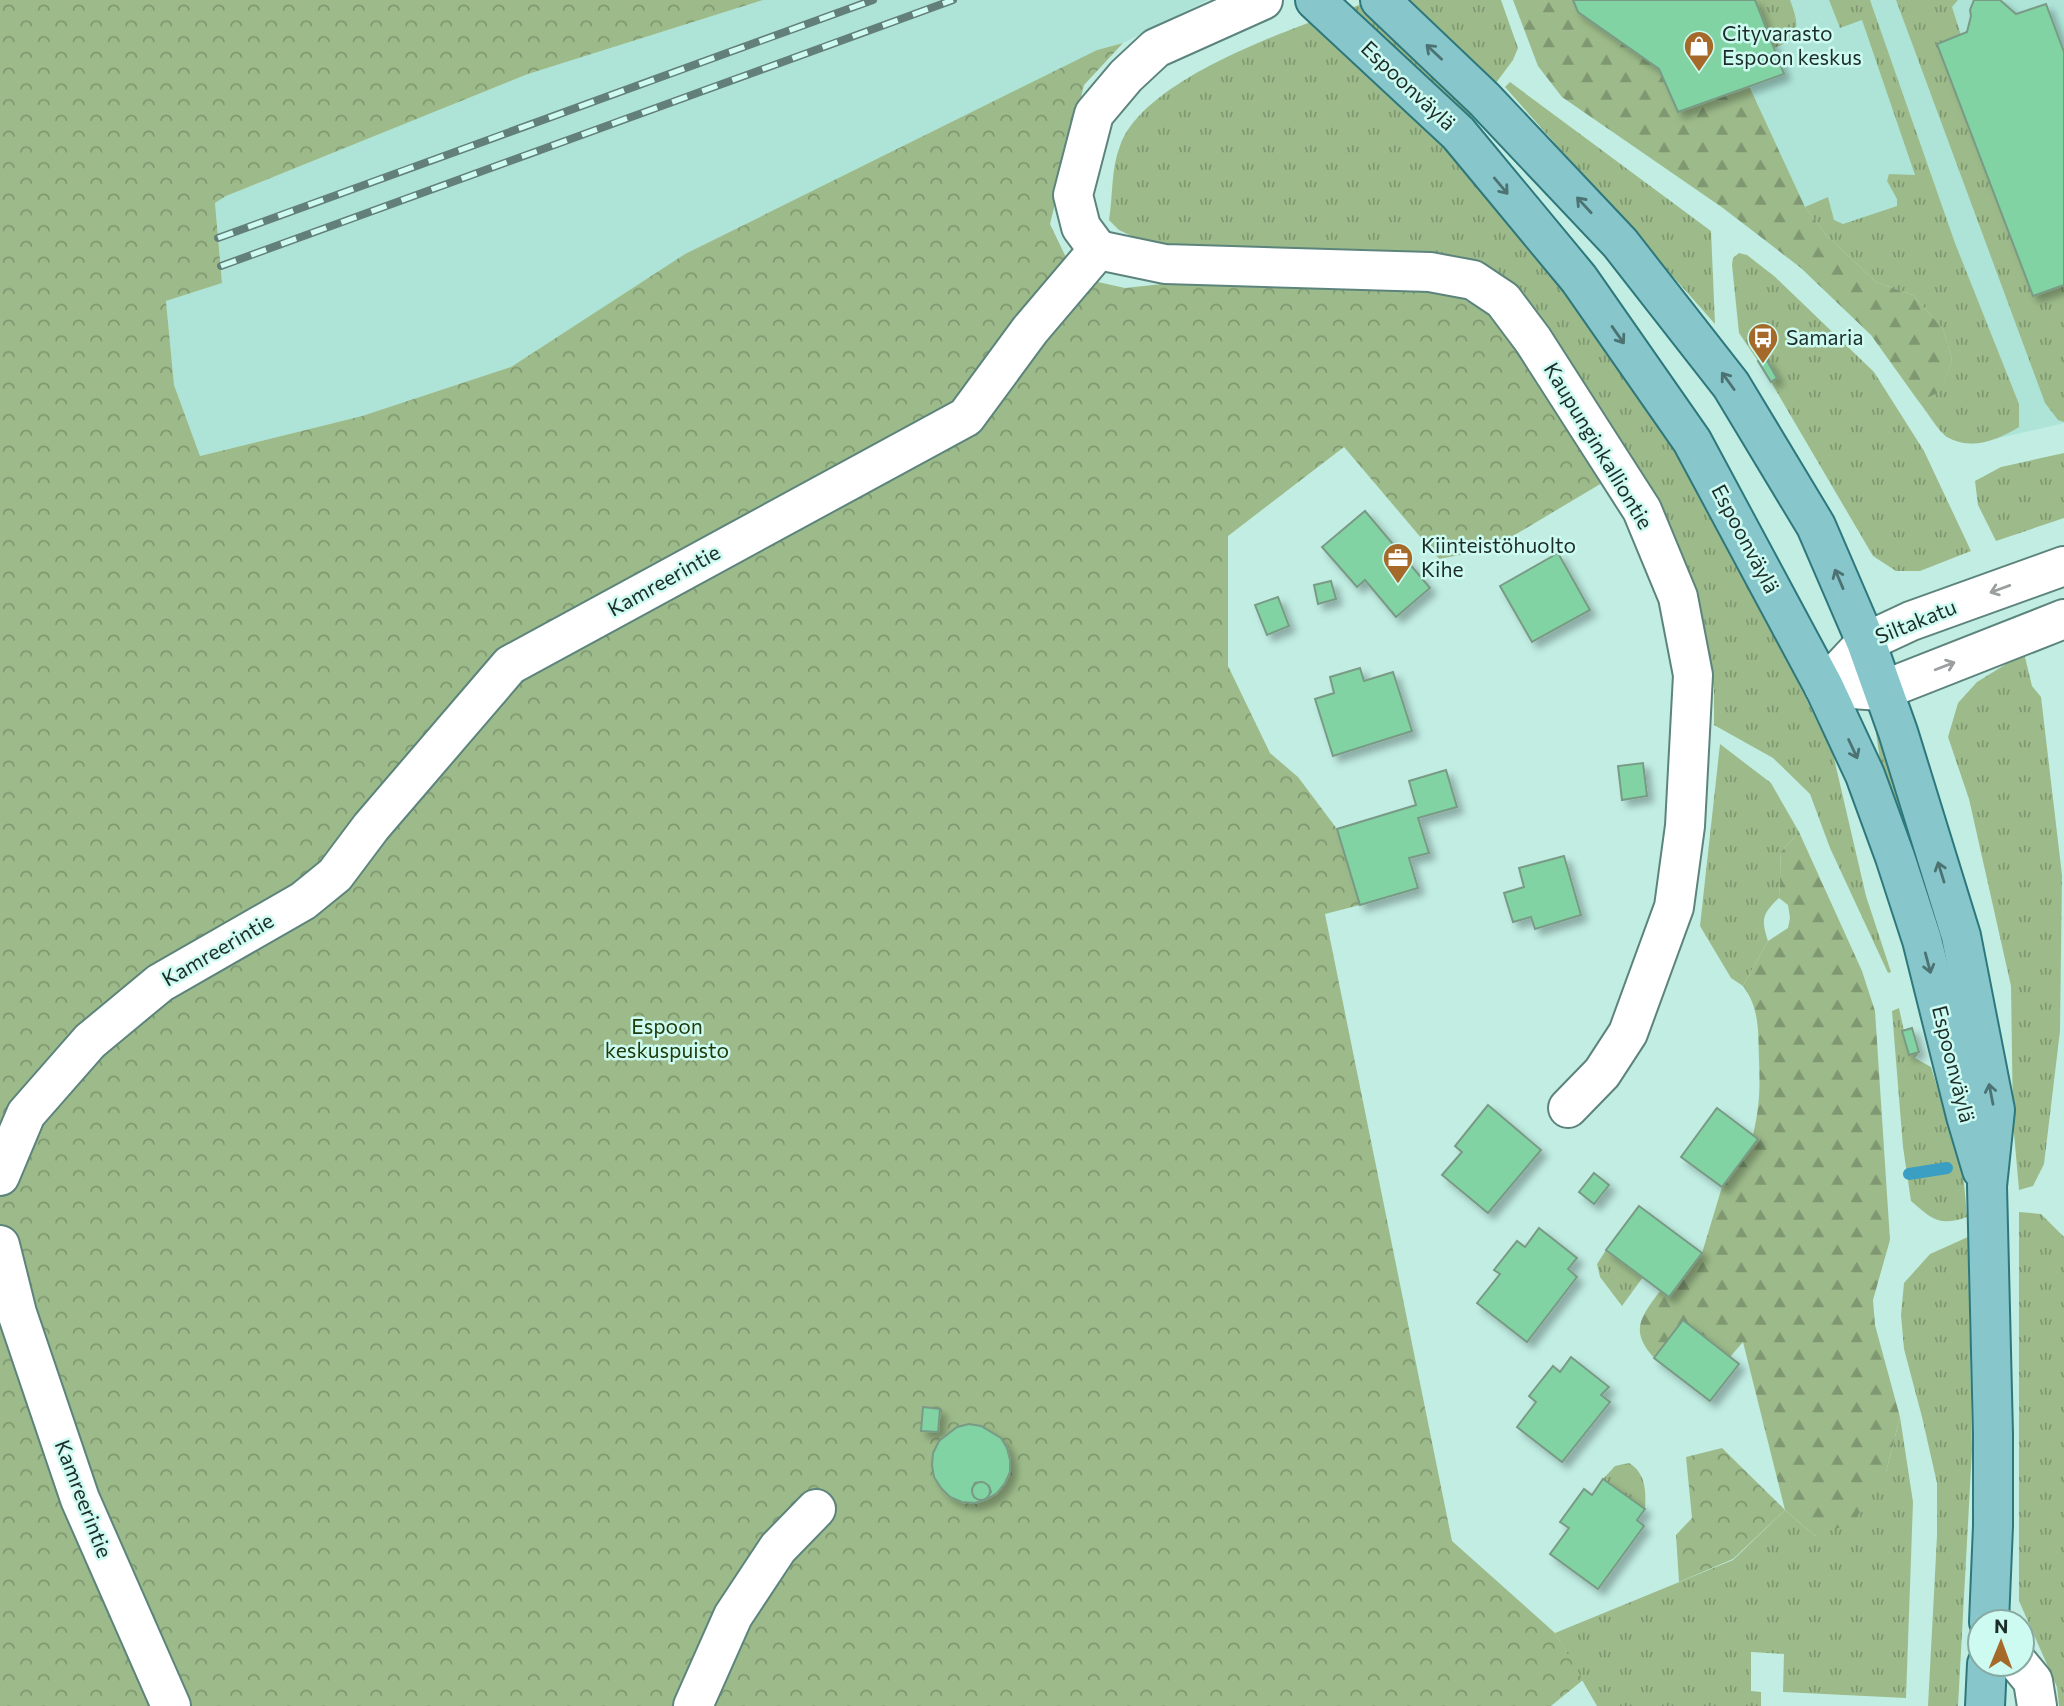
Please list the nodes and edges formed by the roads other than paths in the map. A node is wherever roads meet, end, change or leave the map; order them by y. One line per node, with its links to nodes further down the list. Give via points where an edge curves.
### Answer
1 (1263, 0): 4 (street, via 1156,48 1094,114 1073,195 1081,227)
2 (1315, 0): 8 (main road, Espoonväylä, one-way to 8, via 1458,133 1579,279 1692,442)
3 (1380, 0): 7 (main road, Espoonväylä, one-way to 3, via 1816,526 1731,385 1620,243 1484,99)
4 (1098, 250): 10 (street, Kaupunginkalliontie, via 1164,264 1430,272 1473,280 1503,300 1533,340 1642,510 1678,597 1693,675 1685,826 1674,907 1628,1033 1602,1073); 11 (street, Kamreerintie, via 1030,330 966,417 510,665 335,875 303,901 160,983 90,1041 26,1114)
5 (2064, 566): 7 (street, Siltakatu, one-way to 7)
6 (2064, 619): 9 (street, one-way to 6)
7 (1866, 642): 8 (street, Siltakatu); 9 (main road, Espoonväylä)
8 (1824, 687): 9 (street); 12 (main road, Espoonväylä, one-way to 12, via 1865,775 1895,857 1922,940)
9 (1881, 691): 12 (main road, Espoonväylä, one-way to 9, via 1995,1110 1961,936)
10 (1568, 1108)
11 (0, 1176)
12 (1987, 1186): 15 (main road, Espoonväylä, via 1993,1434)
13 (0, 1245): 18 (street, Kamreerintie, via 17,1313 80,1499)
14 (816, 1509): 19 (street, via 778,1548 733,1616)
15 (1990, 1608)
16 (1986, 1678): 20 (main road)
17 (2031, 1678): 21 (street)
18 (171, 1706)
19 (693, 1706)
20 (1985, 1706)
21 (2037, 1706)

